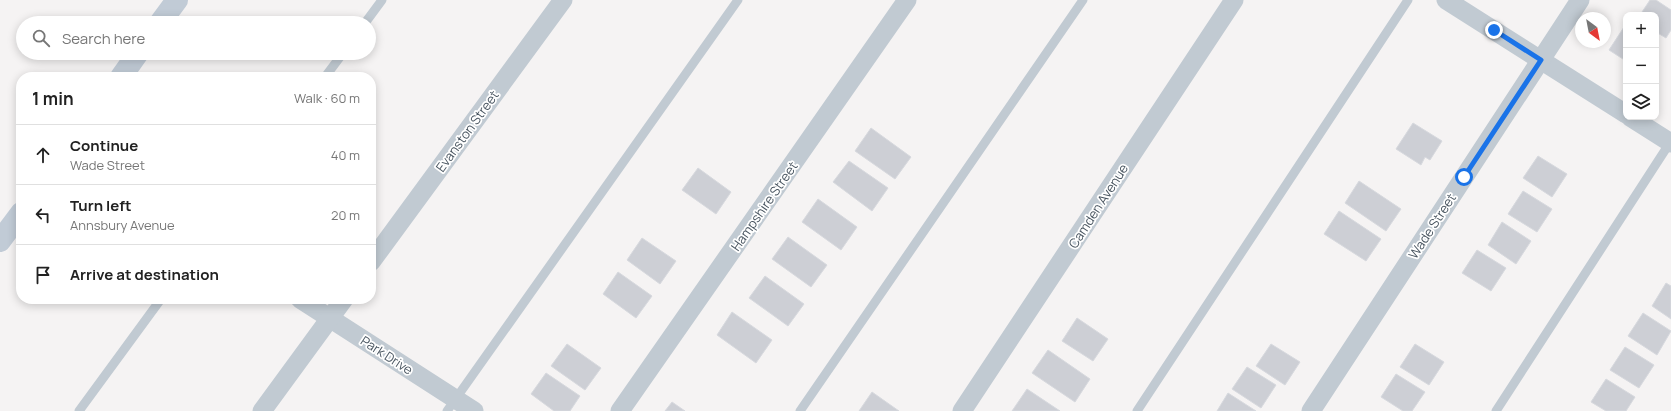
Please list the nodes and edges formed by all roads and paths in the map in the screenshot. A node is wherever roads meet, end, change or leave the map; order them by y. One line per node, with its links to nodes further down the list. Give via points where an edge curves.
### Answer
1 (177, 0): 11 (main road)
2 (382, 0): 12 (lane)
3 (563, 0): 23 (street, Evanston Street)
4 (738, 0): 28 (lane)
5 (907, 0): 32 (street, Hampshire Street)
6 (1083, 0): 33 (lane)
7 (1234, 0): 34 (street, Camden Avenue)
8 (1408, 0): 35 (lane)
9 (1446, 0): 15 (street)
10 (1580, 0): 15 (street, Wade Street)
11 (165, 16)
12 (370, 16)
13 (133, 60): 16 (main road)
14 (338, 60): 17 (lane)
15 (1541, 60): 18 (street); 36 (street, Wade Street)
16 (125, 72)
17 (329, 72)
18 (1623, 112)
19 (1635, 120): 20 (street)
20 (1671, 142): 37 (lane)
21 (16, 220): 22 (main road)
22 (0, 241)
23 (376, 255)
24 (157, 304): 29 (lane)
25 (308, 304): 27 (street, Park Drive)
26 (340, 304): 27 (street)
27 (330, 318): 28 (street, Park Drive); 30 (street)
28 (451, 405): 31 (street, Park Drive)
29 (79, 411)
30 (262, 411)
31 (474, 411)
32 (620, 411)
33 (800, 411)
34 (962, 411)
35 (1137, 411)
36 (1311, 411)
37 (1496, 411)

